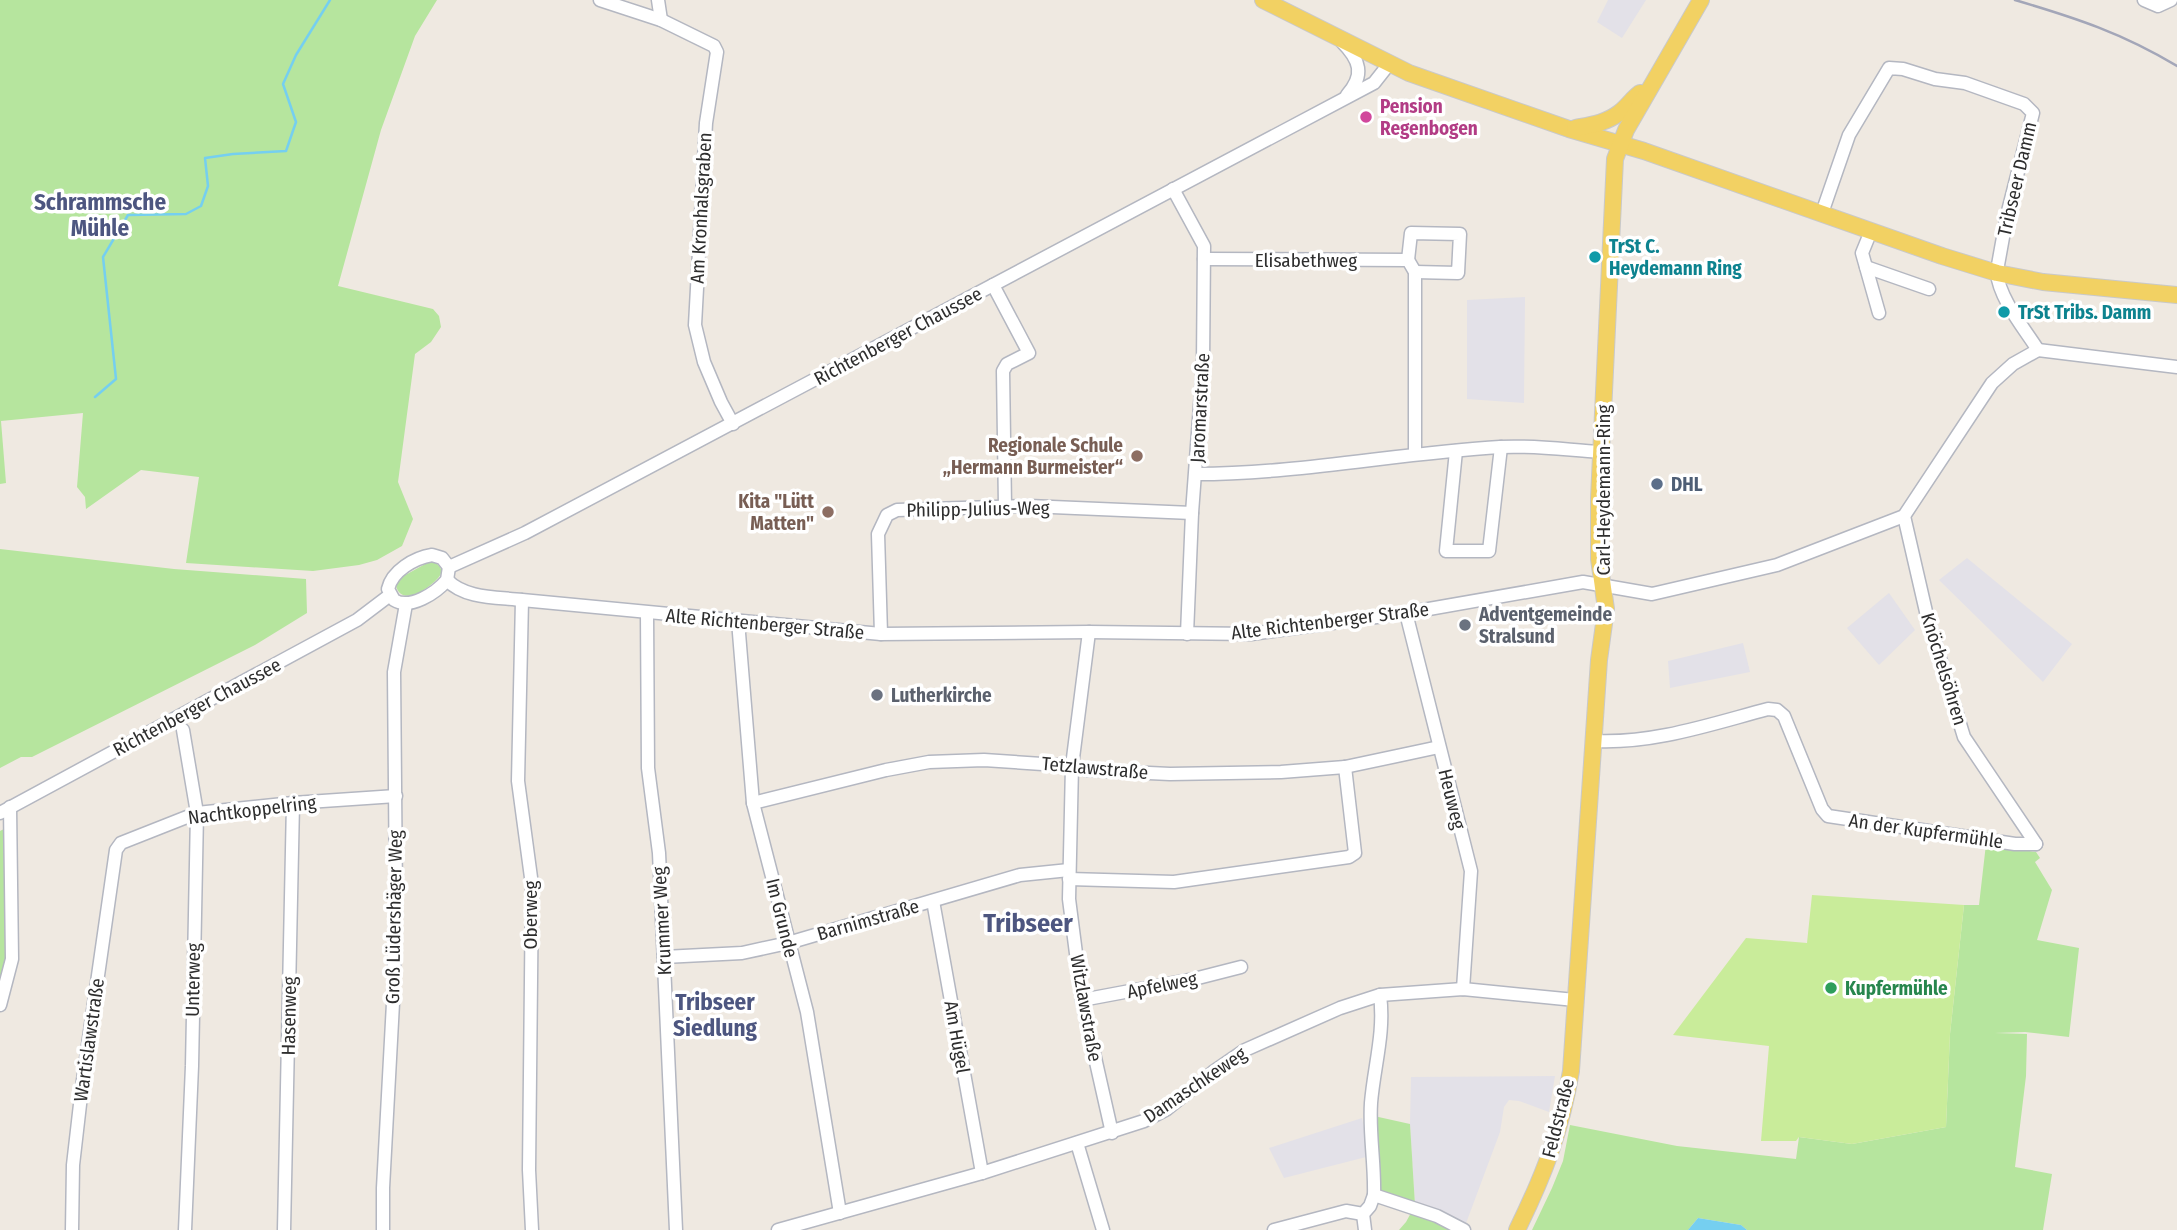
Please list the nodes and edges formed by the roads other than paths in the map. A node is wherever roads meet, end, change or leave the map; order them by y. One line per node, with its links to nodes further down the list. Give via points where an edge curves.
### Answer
1 (600, 0): 7 (street, Am Kronhalsgraben)
2 (658, 0): 7 (street)
3 (1263, 0): 8 (main road)
4 (1701, 0): 10 (main road, Carl-Heydemann-Ring)
5 (2144, 0): 6 (street, via 2158,6)
6 (2171, 0)
7 (661, 20): 28 (street, Am Kronhalsgraben, via 714,46 717,52 706,123 695,325 704,362)
8 (1334, 35): 9 (main road); 11 (street, via 1352,52 1359,69 1355,84)
9 (1389, 64): 11 (street, Richtenberger Chaussee, via 1374,83); 12 (main road)
10 (1648, 89): 12 (main road, via 1610,119); 13 (main road, Carl-Heydemann-Ring)
11 (1342, 98): 14 (street, Richtenberger Chaussee)
12 (1569, 128): 13 (main road)
13 (1620, 144): 15 (main road); 31 (main road, Carl-Heydemann-Ring, via 1614,173)
14 (1173, 188): 17 (street, Jaromarstraße, via 1203,246); 22 (street, Richtenberger Chaussee)
15 (1822, 213): 16 (main road); 21 (street, Tribseer Damm, via 1849,135 1889,68 1965,83 2024,104 2033,113 2007,215)
16 (1871, 231): 19 (street, via 1862,253); 21 (main road)
17 (1204, 259): 18 (street, Elisabethweg); 33 (street, Jaromarstraße)
18 (1408, 260): 20 (street); 20 (street, via 1411,233 1460,234 1458,273)
19 (1866, 267): 23 (street); 25 (street)
20 (1415, 272): 32 (street)
21 (1998, 274): 24 (main road); 26 (street)
22 (993, 285): 28 (street, Richtenberger Chaussee); 34 (street, via 1029,353 1007,363 1003,372)
23 (1929, 289)
24 (2177, 295)
25 (1879, 313)
26 (2038, 350): 27 (street); 36 (street, via 1992,383)
27 (2177, 367)
28 (733, 424): 37 (street, Richtenberger Chaussee)
29 (1501, 447): 30 (street); 30 (street, via 1489,551 1447,551); 31 (street)
30 (1456, 451): 32 (street)
31 (1601, 452): 38 (main road, Carl-Heydemann-Ring)
32 (1415, 454): 33 (street, via 1247,474)
33 (1196, 474): 35 (street, Jaromarstraße)
34 (1005, 507): 35 (street, Philipp-Julius-Weg); 46 (street, Philipp-Julius-Weg, via 897,510 887,515 878,534)
35 (1192, 513): 47 (street, Jaromarstraße)
36 (1905, 516): 38 (street, Alte Richtenberger Straße, via 1777,565 1652,594); 58 (street, Knöchelsöhren, via 1927,616 1964,737)
37 (448, 573): 39 (street, Alte Richtenberger Straße, via 438,556 421,558 395,574); 40 (street, Alte Richtenberger Straße, via 454,588 464,592); 41 (street, Richtenberger Chaussee, via 424,596)
38 (1602, 584): 42 (street, Alte Richtenberger Straße, via 1583,582); 49 (main road, Carl-Heydemann-Ring, via 1606,609)
39 (390, 595): 41 (street); 56 (street, Richtenberger Chaussee, via 357,621)
40 (522, 600): 43 (street, Alte Richtenberger Straße); 80 (street, Oberweg, via 518,781 532,885 528,1170)
41 (407, 604): 53 (street, Groß Lüdershäger Weg, via 394,672)
42 (1406, 612): 47 (street, Alte Richtenberger Straße, via 1251,634); 50 (street, Heuweg)
43 (648, 613): 44 (street, Alte Richtenberger Straße); 63 (street, Krummer Weg, via 648,768 659,853)
44 (738, 621): 46 (street, Alte Richtenberger Straße); 55 (street, Im Grunde)
45 (1089, 632): 46 (street, Alte Richtenberger Straße); 47 (street, Alte Richtenberger Straße); 51 (street, Witzlawstraße)
46 (881, 634)
47 (1187, 634)
48 (183, 730): 57 (street, Unterweg)
49 (1594, 741): 58 (street, An der Kupfermühle, via 1672,735 1777,710 1784,716 1828,816); 68 (main road, Carl-Heydemann-Ring)
50 (1439, 747): 52 (street, Tetzlawstraße); 65 (street, Heuweg, via 1471,871)
51 (1072, 766): 52 (street, Tetzlawstraße, via 1170,774); 55 (street, Tetzlawstraße, via 984,760 929,762); 60 (street, Witzlawstraße)
52 (1345, 767): 60 (street, Barnimstraße, via 1355,853 1349,857 1174,882)
53 (396, 796): 54 (street, Nachtkoppelring); 79 (street, Groß Lüdershäger Weg)
54 (293, 803): 57 (street, Nachtkoppelring); 78 (street, Hasenweg)
55 (753, 803): 62 (street, Im Grunde)
56 (5, 810): 69 (street, via 12,959)
57 (197, 813): 59 (street, Nachtkoppelring); 77 (street, Unterweg)
58 (2036, 844)
59 (116, 850): 76 (street, Wartislawstraße, via 82,1087 73,1165)
60 (1069, 875): 61 (street, Barnimstraße, via 1020,875); 67 (street, Witzlawstraße)
61 (933, 901): 62 (street, Barnimstraße); 72 (street, Am Hügel)
62 (788, 943): 63 (street, Barnimstraße, via 742,953); 74 (street, Im Grunde, via 807,1012)
63 (664, 957): 81 (street, Krummer Weg)
64 (1241, 967): 67 (street, Apfelweg)
65 (1463, 989): 66 (street, Damaschkeweg); 68 (street, Damaschkeweg)
66 (1380, 995): 70 (street, Damaschkeweg, via 1245,1050 1167,1109); 73 (street, via 1383,1015 1370,1115)
67 (1082, 1000): 70 (street, Witzlawstraße)
68 (1575, 1000): 87 (main road, Feldstraße, via 1571,1071 1558,1132)
69 (0, 1005)
70 (1112, 1133): 71 (street, Damaschkeweg)
71 (1077, 1143): 72 (street, Damaschkeweg); 83 (street)
72 (982, 1173): 74 (street, Damaschkeweg)
73 (1374, 1195): 75 (street); 86 (street)
74 (840, 1213): 82 (street, Damaschkeweg)
75 (1363, 1214): 84 (street, via 1346,1211); 85 (street)
76 (72, 1230)
77 (185, 1230)
78 (284, 1230)
79 (383, 1230)
80 (532, 1230)
81 (676, 1230)
82 (778, 1230)
83 (1103, 1230)
84 (1274, 1230)
85 (1365, 1230)
86 (1464, 1230)
87 (1517, 1230)

